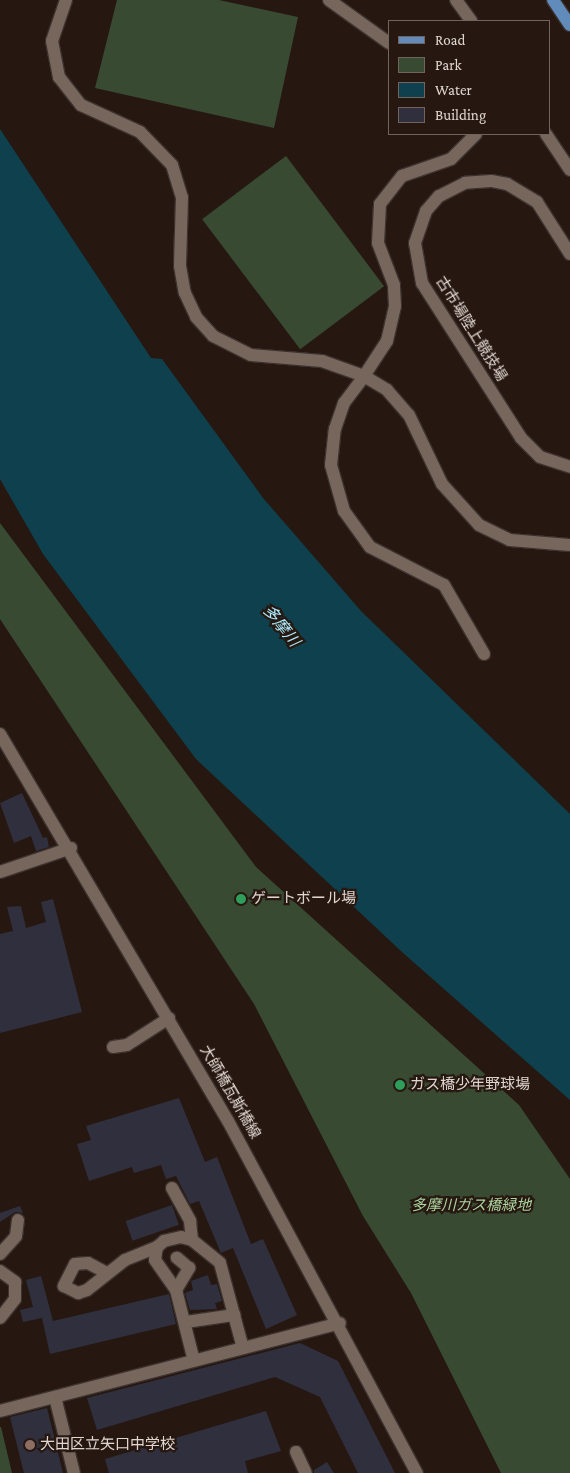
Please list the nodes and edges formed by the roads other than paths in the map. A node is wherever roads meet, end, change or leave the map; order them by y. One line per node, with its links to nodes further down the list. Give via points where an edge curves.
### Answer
1 (66, 0): 12 (street, via 52,41 59,77 80,105 140,132 172,165 183,211 181,281 203,326 225,344 250,355 322,361)
2 (330, 0): 7 (street)
3 (456, 0): 5 (street)
4 (553, 0): 6 (main road)
5 (465, 19)
6 (570, 25)
7 (388, 42)
8 (475, 135): 12 (street, via 451,159 402,176 380,204 378,243 394,286 395,306 387,341)
9 (547, 135): 10 (street)
10 (570, 170)
11 (570, 254): 13 (street, 古市場陸上競技場, via 537,202 507,184 491,181 465,183 439,196 426,210 415,243 422,283 520,438 540,457)
12 (364, 376): 14 (street, via 387,390 409,415 442,484 479,525 510,540); 15 (street, via 344,403 335,429 332,465 344,512 370,547 444,585)
13 (570, 467)
14 (570, 545)
15 (484, 654)
16 (0, 734): 17 (street, 大師橋瓦斯橋線)
17 (71, 848): 18 (street); 19 (street, 大師橋瓦斯橋線)
18 (0, 872)
19 (169, 1018): 20 (street, via 127,1045); 34 (street, 大師橋瓦斯橋線)
20 (113, 1047)
21 (172, 1188): 23 (street, via 190,1221)
22 (18, 1220): 25 (street, via 16,1236)
23 (187, 1238): 24 (street); 26 (street); 31 (street, via 220,1263)
24 (157, 1248): 28 (street); 29 (street, via 155,1260)
25 (0, 1254)
26 (177, 1258): 29 (street); 30 (street, via 194,1268)
27 (0, 1271): 32 (street, via 13,1277 20,1302)
28 (105, 1272)
29 (170, 1275): 30 (street)
30 (176, 1290): 33 (street)
31 (234, 1316): 33 (street); 35 (street)
32 (0, 1318)
33 (186, 1322): 36 (street)
34 (340, 1323): 35 (street); 42 (street, 大師橋瓦斯橋線)
35 (243, 1348): 36 (street)
36 (194, 1361): 37 (street)
37 (55, 1397): 38 (street); 40 (street)
38 (0, 1411)
39 (296, 1452): 41 (street)
40 (74, 1473)
41 (306, 1473)
42 (417, 1473)

